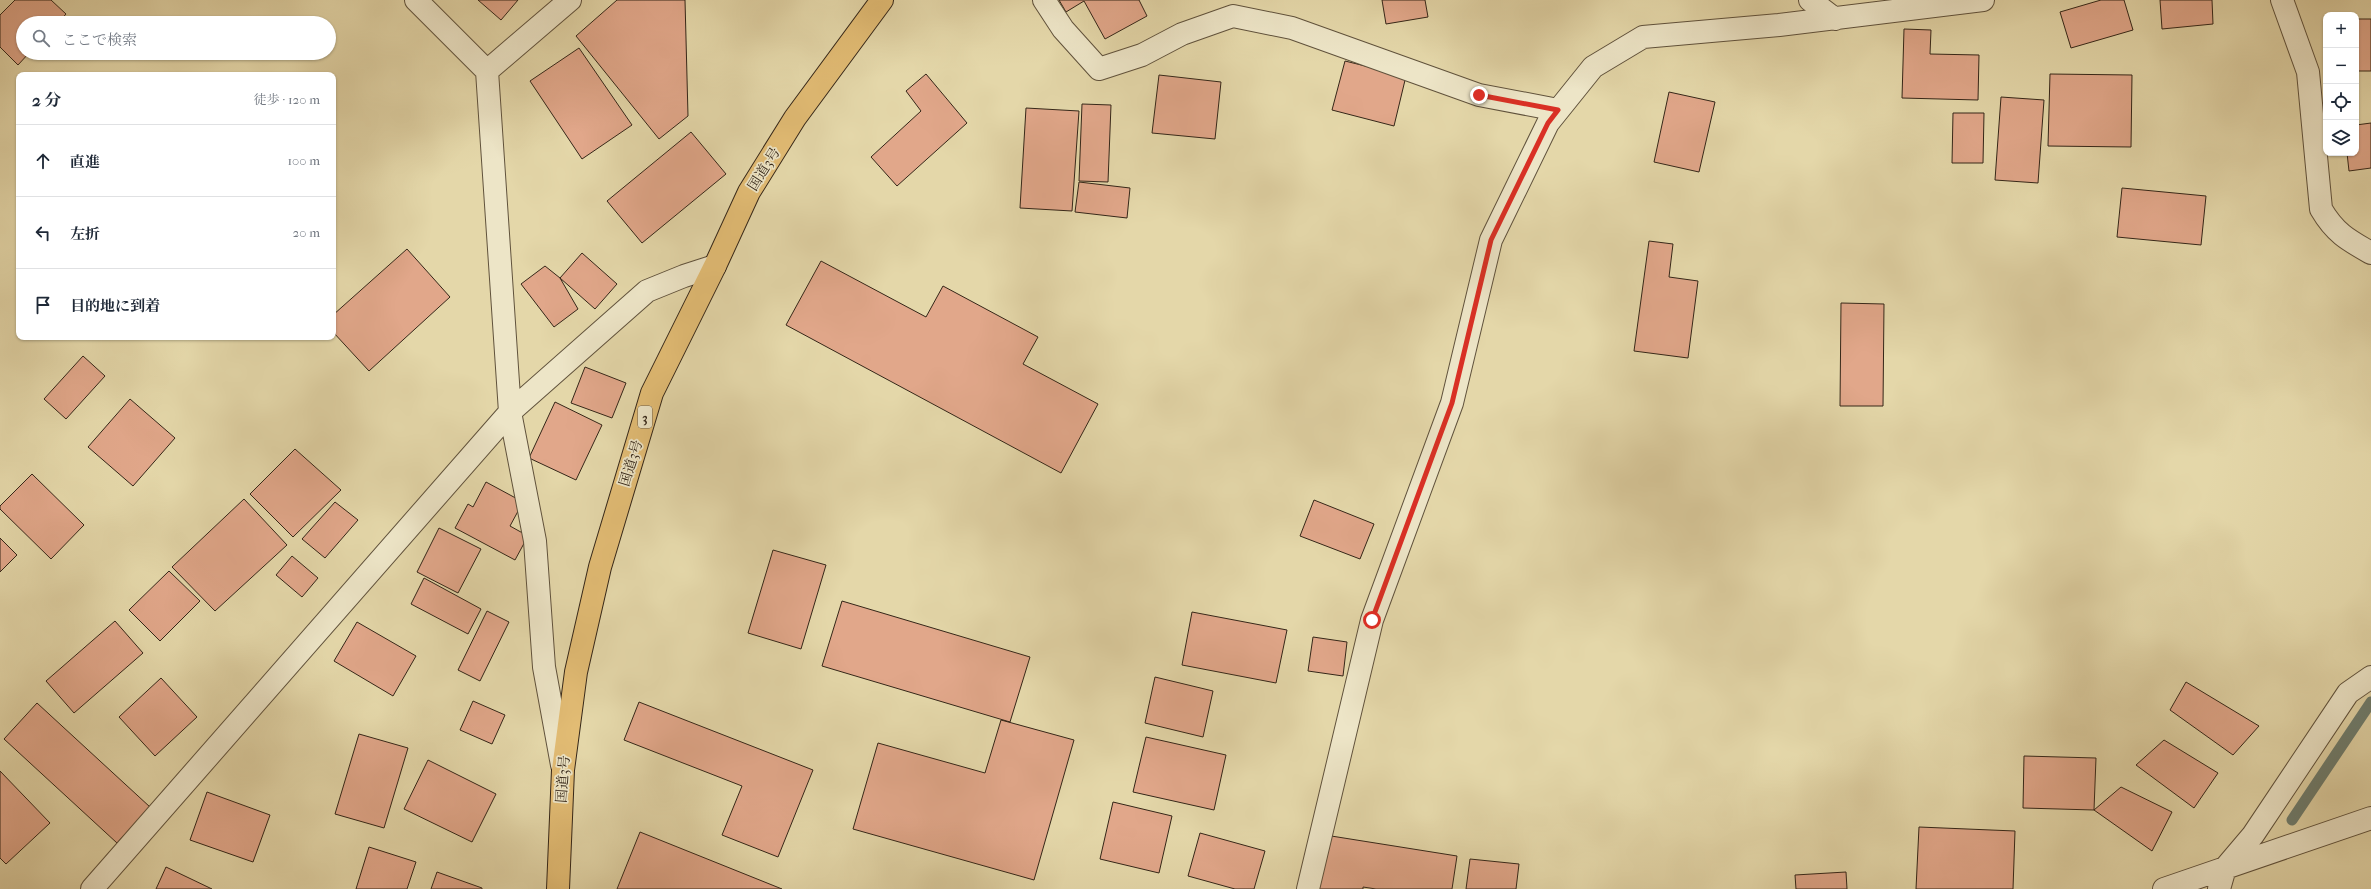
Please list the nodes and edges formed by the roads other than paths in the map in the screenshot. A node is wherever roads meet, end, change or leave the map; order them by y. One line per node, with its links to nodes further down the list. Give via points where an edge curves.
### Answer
1 (416, 0): 9 (street)
2 (570, 0): 9 (street)
3 (882, 0): 12 (highway, 国道3号 / 3, via 787,131 748,192)
4 (1044, 0): 10 (street, via 1063,29 1099,69 1142,55 1182,34 1233,16 1292,28 1479,95)
5 (1810, 0): 8 (street)
6 (1983, 0): 8 (street)
7 (2282, 0): 11 (street, via 2308,72 2321,210 2342,237)
8 (1835, 19): 10 (street, via 1643,37 1593,67)
9 (488, 71): 13 (street)
10 (1558, 110): 20 (street, via 1548,123 1491,240 1452,403 1372,620)
11 (2371, 253)
12 (716, 266): 13 (street, via 647,291); 15 (highway, 国道3号 / 3, via 652,393 600,567 576,672)
13 (510, 412): 15 (street, via 535,541 544,667); 18 (street)
14 (2371, 677): 17 (street, via 2348,693 2253,835)
15 (563, 770): 19 (highway, 国道3号 / 3)
16 (2371, 818): 17 (street)
17 (2225, 868): 21 (street); 22 (street)
18 (92, 889)
19 (558, 889)
20 (1308, 889)
21 (2164, 889)
22 (2218, 889)

